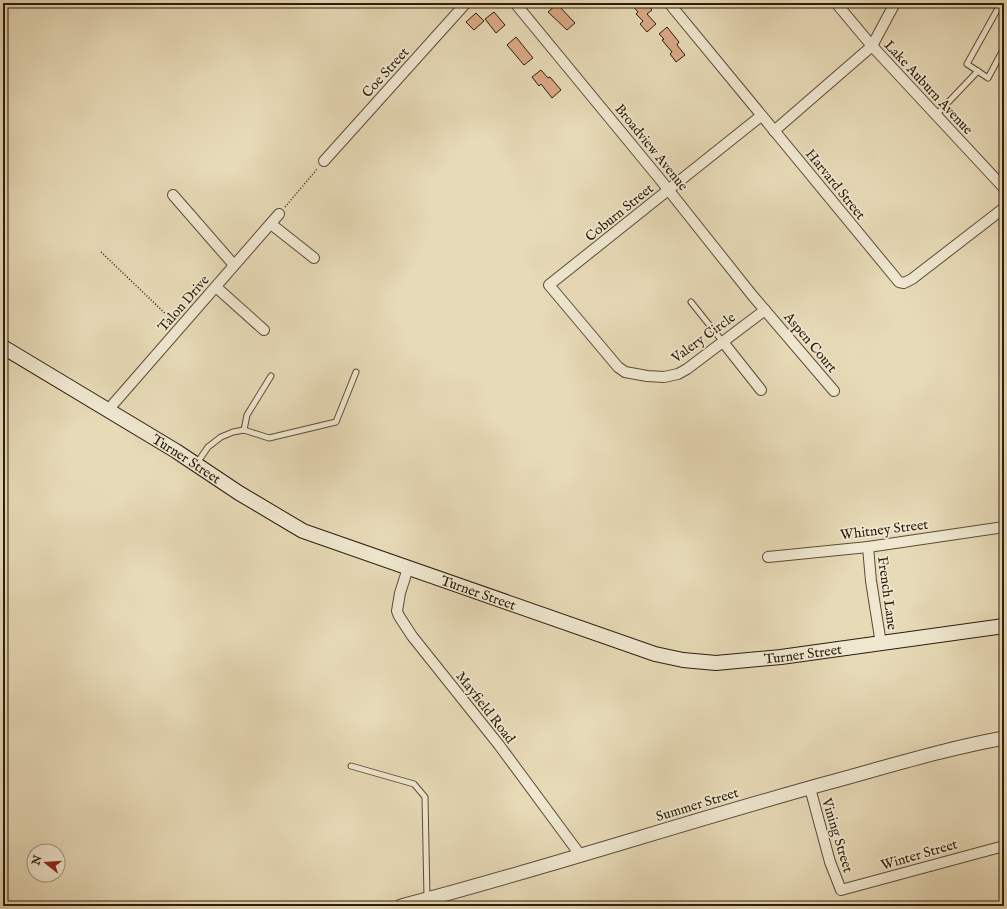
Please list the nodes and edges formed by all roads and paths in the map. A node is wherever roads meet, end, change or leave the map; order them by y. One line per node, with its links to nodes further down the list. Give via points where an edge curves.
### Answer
1 (466, 3): 13 (street, Coe Street)
2 (515, 3): 15 (street, Broadview Avenue)
3 (669, 3): 11 (street, Harvard Street)
4 (836, 3): 7 (street, Lake Auburn Avenue)
5 (896, 3): 7 (street)
6 (1001, 3): 9 (lane, via 967,64)
7 (872, 46): 10 (street, Lake Auburn Avenue); 12 (street)
8 (1004, 48): 9 (lane, via 988,78)
9 (978, 71): 10 (lane)
10 (936, 115): 14 (street, Lake Auburn Avenue)
11 (761, 116): 12 (street, Harvard Street); 15 (street, Coburn Street)
12 (774, 131): 17 (street, Harvard Street, via 899,282 904,283 912,279)
13 (324, 161): 18 (path)
14 (1004, 188)
15 (669, 190): 23 (street, Coburn Street); 26 (street, Broadview Avenue)
16 (173, 195): 22 (street)
17 (1004, 208)
18 (279, 214): 19 (street, Talon Drive)
19 (270, 224): 21 (street); 22 (street, Talon Drive)
20 (101, 252): 27 (path)
21 (314, 258)
22 (234, 265): 24 (street, Talon Drive)
23 (549, 285): 29 (street, Valery Circle, via 597,343 625,372 664,377 678,374)
24 (216, 287): 27 (street, Talon Drive); 28 (street)
25 (691, 302): 29 (lane)
26 (765, 310): 29 (street, Valery Circle); 34 (street, Aspen Court)
27 (180, 328): 35 (street, Talon Drive)
28 (264, 330)
29 (723, 342): 33 (street)
30 (3, 347): 35 (main road, Turner Street)
31 (356, 372): 36 (lane, via 336,422 269,438)
32 (271, 376): 36 (lane, via 247,415)
33 (761, 390)
34 (834, 391)
35 (108, 410): 37 (main road, Turner Street)
36 (244, 430): 37 (lane, via 221,437 208,447)
37 (196, 464): 41 (main road, Turner Street, via 303,531)
38 (1004, 527): 39 (street, Whitney Street)
39 (868, 547): 40 (street, Whitney Street); 43 (street, French Lane)
40 (768, 557)
41 (408, 568): 43 (main road, Turner Street, via 639,649 683,660 702,663 745,660); 48 (street, Mayfield Road, via 398,603 399,616)
42 (1004, 626): 43 (main road, Turner Street)
43 (881, 644)
44 (1004, 738): 46 (street, Summer Street, via 948,749)
45 (351, 766): 50 (lane, via 414,784 426,797)
46 (810, 788): 48 (street, Summer Street); 49 (street, Vining Street, via 830,862)
47 (1004, 846): 49 (street, Winter Street)
48 (581, 856): 50 (street, Summer Street)
49 (841, 890)
50 (427, 899): 51 (street, Summer Street)
51 (401, 906)

